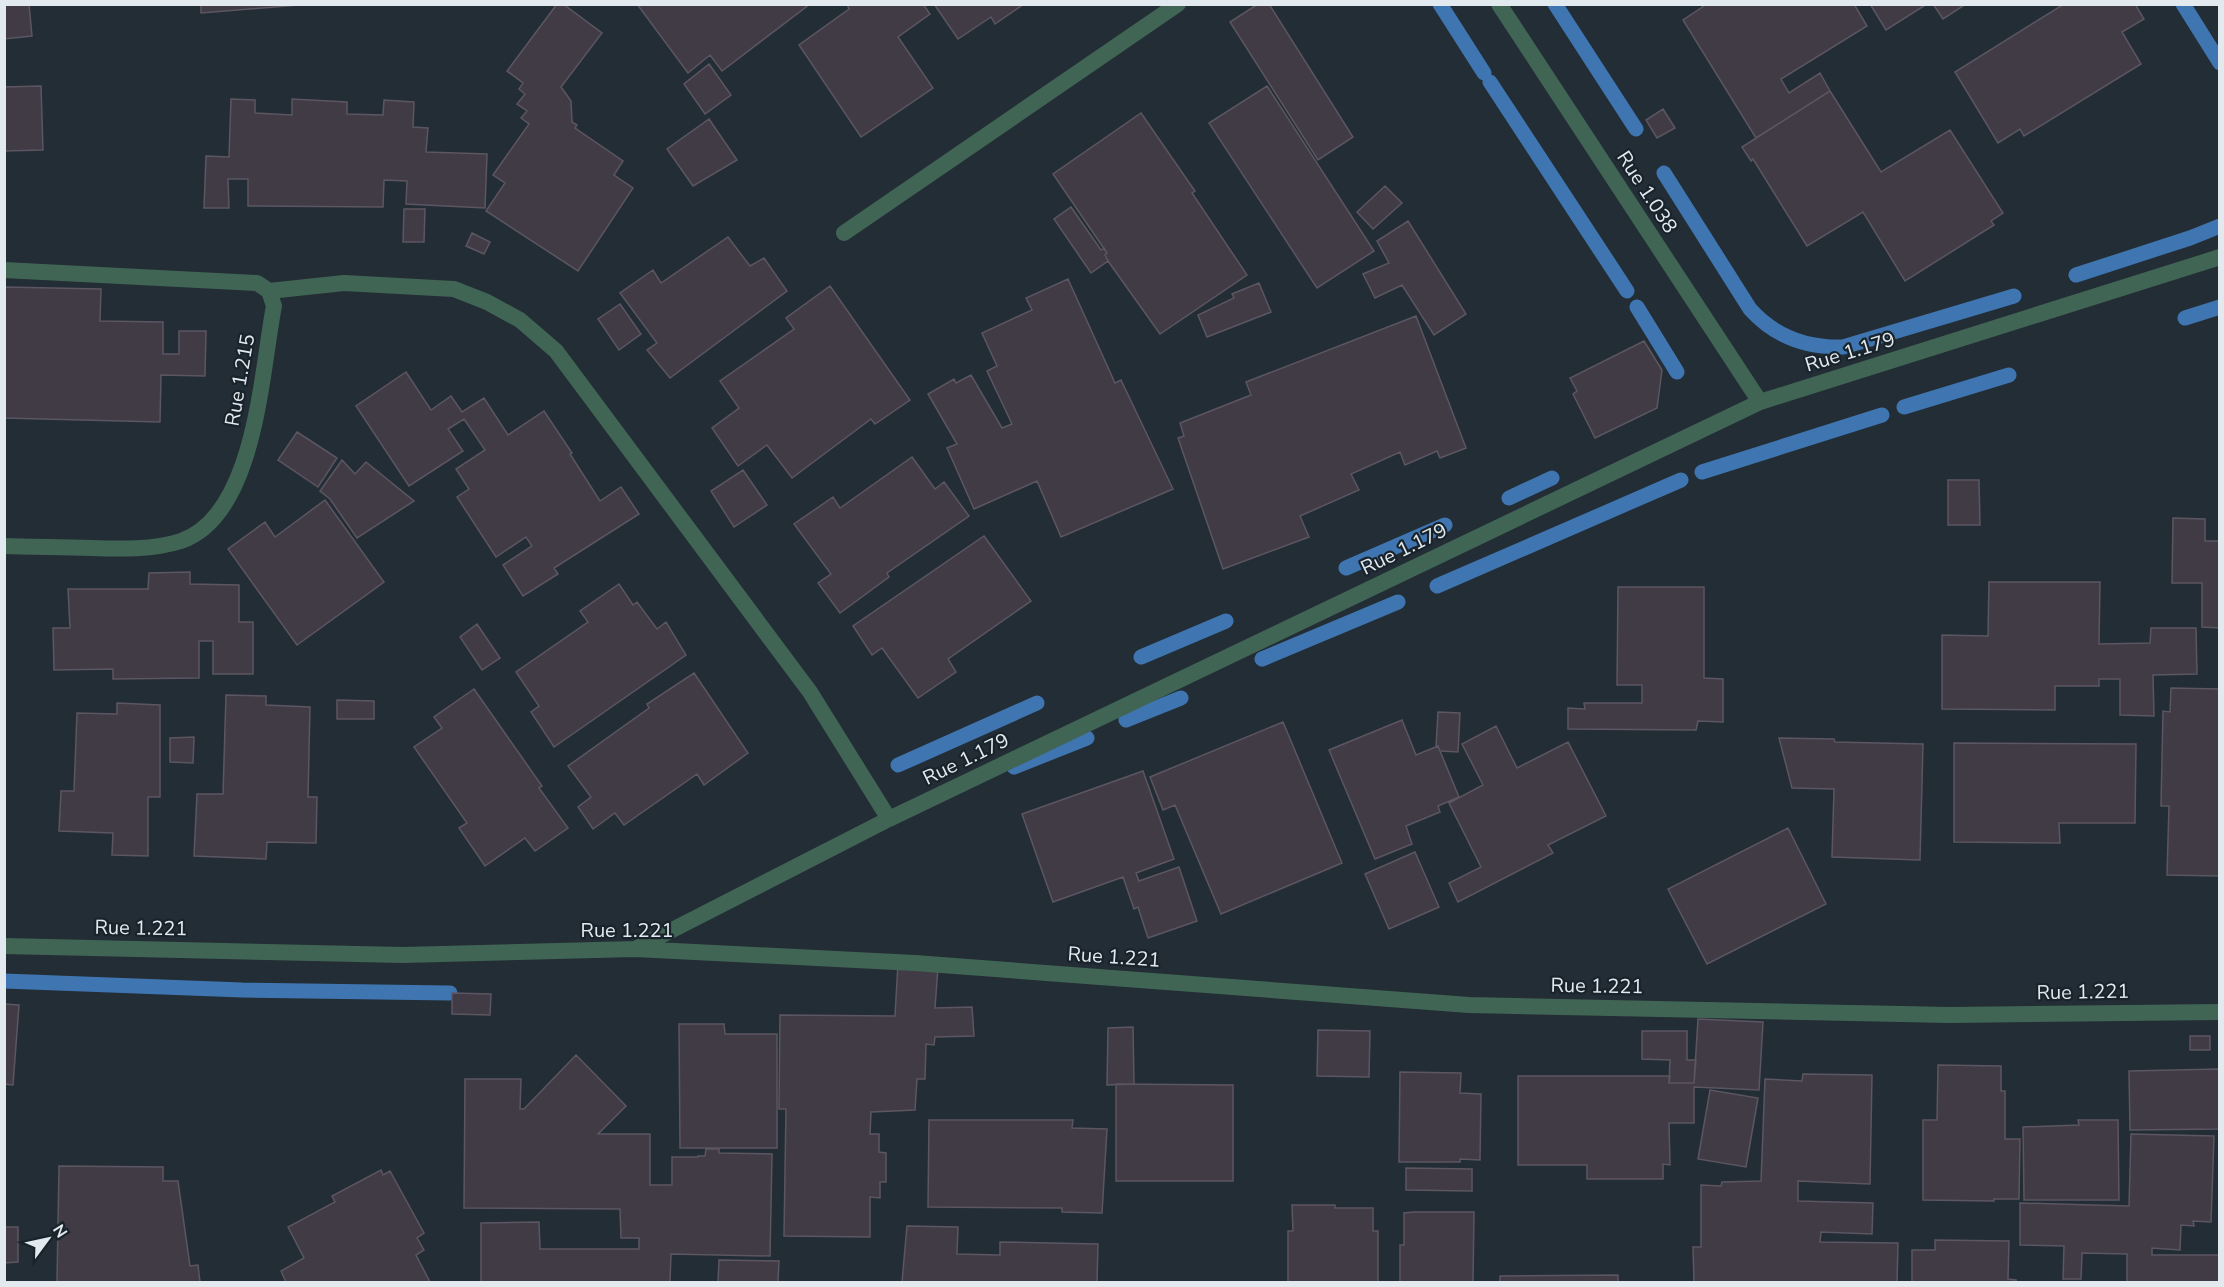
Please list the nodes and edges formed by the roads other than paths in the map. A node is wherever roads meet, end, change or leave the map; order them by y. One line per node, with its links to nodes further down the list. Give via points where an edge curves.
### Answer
1 (1178, 4): 3 (street)
2 (1499, 4): 7 (street, Rue 1.038)
3 (844, 233)
4 (2220, 257): 7 (street, Rue 1.179)
5 (4, 270): 6 (street, via 257,283)
6 (270, 291): 8 (street, Rue 1.215, via 274,306 253,434 229,498 209,525 180,541 154,547); 9 (street, via 344,283 454,289 520,320 547,343 810,692)
7 (1760, 402): 9 (street, Rue 1.179)
8 (4, 546)
9 (889, 819): 11 (street, Rue 1.179)
10 (4, 946): 11 (street, Rue 1.221, via 403,955)
11 (635, 949): 12 (street, Rue 1.221, via 915,963 1469,1005 1949,1015)
12 (2220, 1012)

